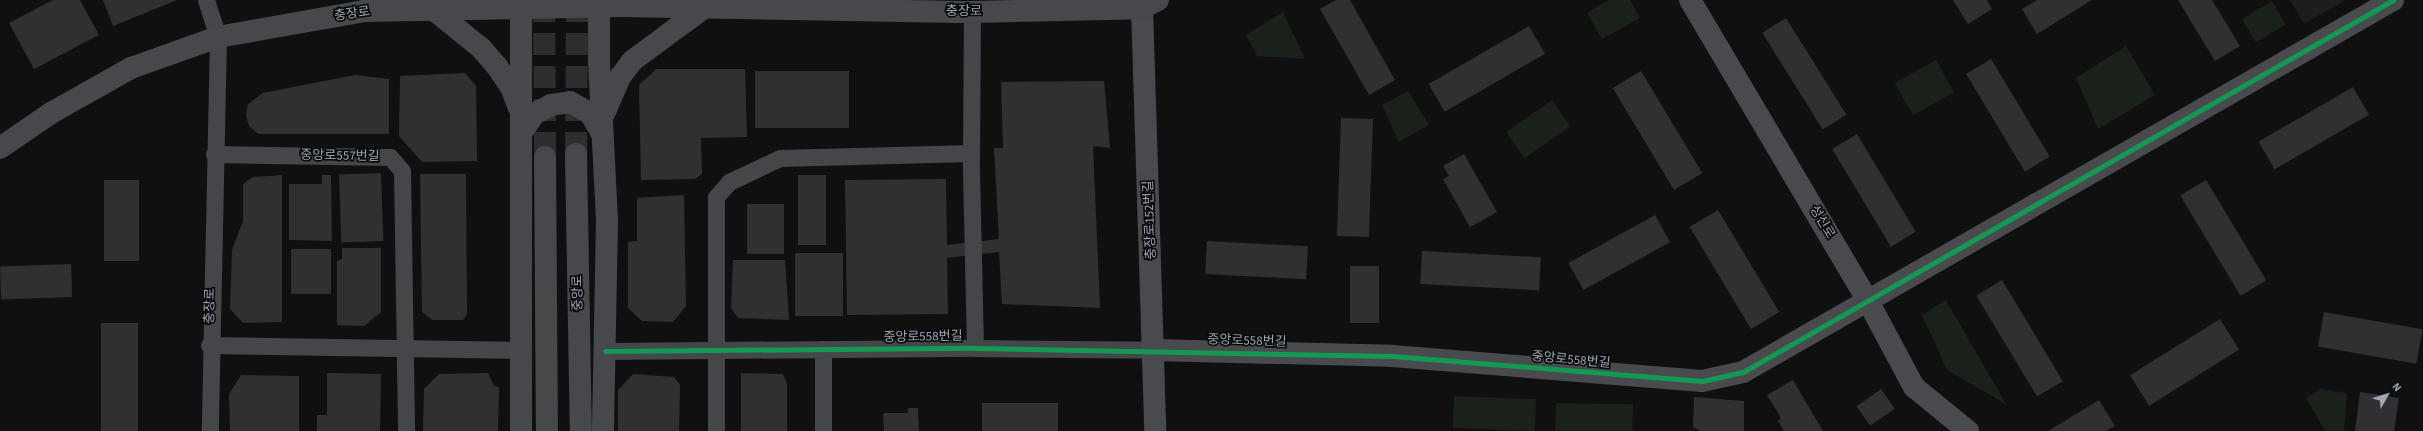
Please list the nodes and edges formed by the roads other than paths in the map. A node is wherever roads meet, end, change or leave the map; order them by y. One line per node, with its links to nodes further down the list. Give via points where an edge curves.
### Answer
1 (206, 0): 11 (street)
2 (1690, 0): 19 (street, 성신로)
3 (2393, 0): 19 (street, 중앙로558번길)
4 (599, 3): 5 (main road, 충장로); 6 (main road, 충장로); 13 (main road)
5 (521, 4): 8 (main road, 충장로); 12 (main road)
6 (696, 4): 10 (main road, 충장로); 13 (main road, via 632,61 620,77)
7 (1150, 4): 10 (main road, 충장로); 25 (street, 충장로152번길)
8 (443, 5): 9 (main road, 충장로); 12 (main road, via 496,65 511,87)
9 (362, 6): 11 (main road, 충장로)
10 (972, 12): 15 (street)
11 (218, 37): 14 (main road, 충장로, via 130,68 52,113); 16 (street, 충장로)
12 (522, 123): 13 (main road, via 550,105 570,102 590,113); 24 (main road)
13 (603, 128): 26 (main road, via 606,221)
14 (0, 148)
15 (971, 153): 22 (street); 27 (street, via 780,158 729,182 716,196)
16 (214, 154): 20 (street, 충장로); 21 (street, 중앙로557번길, via 390,157 402,171)
17 (576, 154): 32 (main road, 중앙로)
18 (545, 157): 31 (main road)
19 (1868, 300): 25 (street, 중앙로558번길, via 1743,372 1702,381 1392,356); 37 (street, 성신로, via 1914,387)
20 (209, 346): 21 (street); 28 (street, 충장로)
21 (406, 348): 24 (street); 29 (street, 중앙로557번길)
22 (975, 348): 23 (street, 중앙로558번길); 25 (street, 중앙로558번길)
23 (823, 349): 27 (street, 중앙로558번길); 35 (street)
24 (521, 350): 30 (main road)
25 (1154, 350): 36 (street, 충장로152번길)
26 (605, 351): 27 (street, 중앙로558번길); 33 (main road)
27 (714, 351): 34 (street)
28 (210, 431)
29 (406, 431)
30 (521, 431)
31 (547, 431)
32 (581, 431)
33 (603, 431)
34 (716, 431)
35 (822, 431)
36 (1155, 431)
37 (1968, 431)

